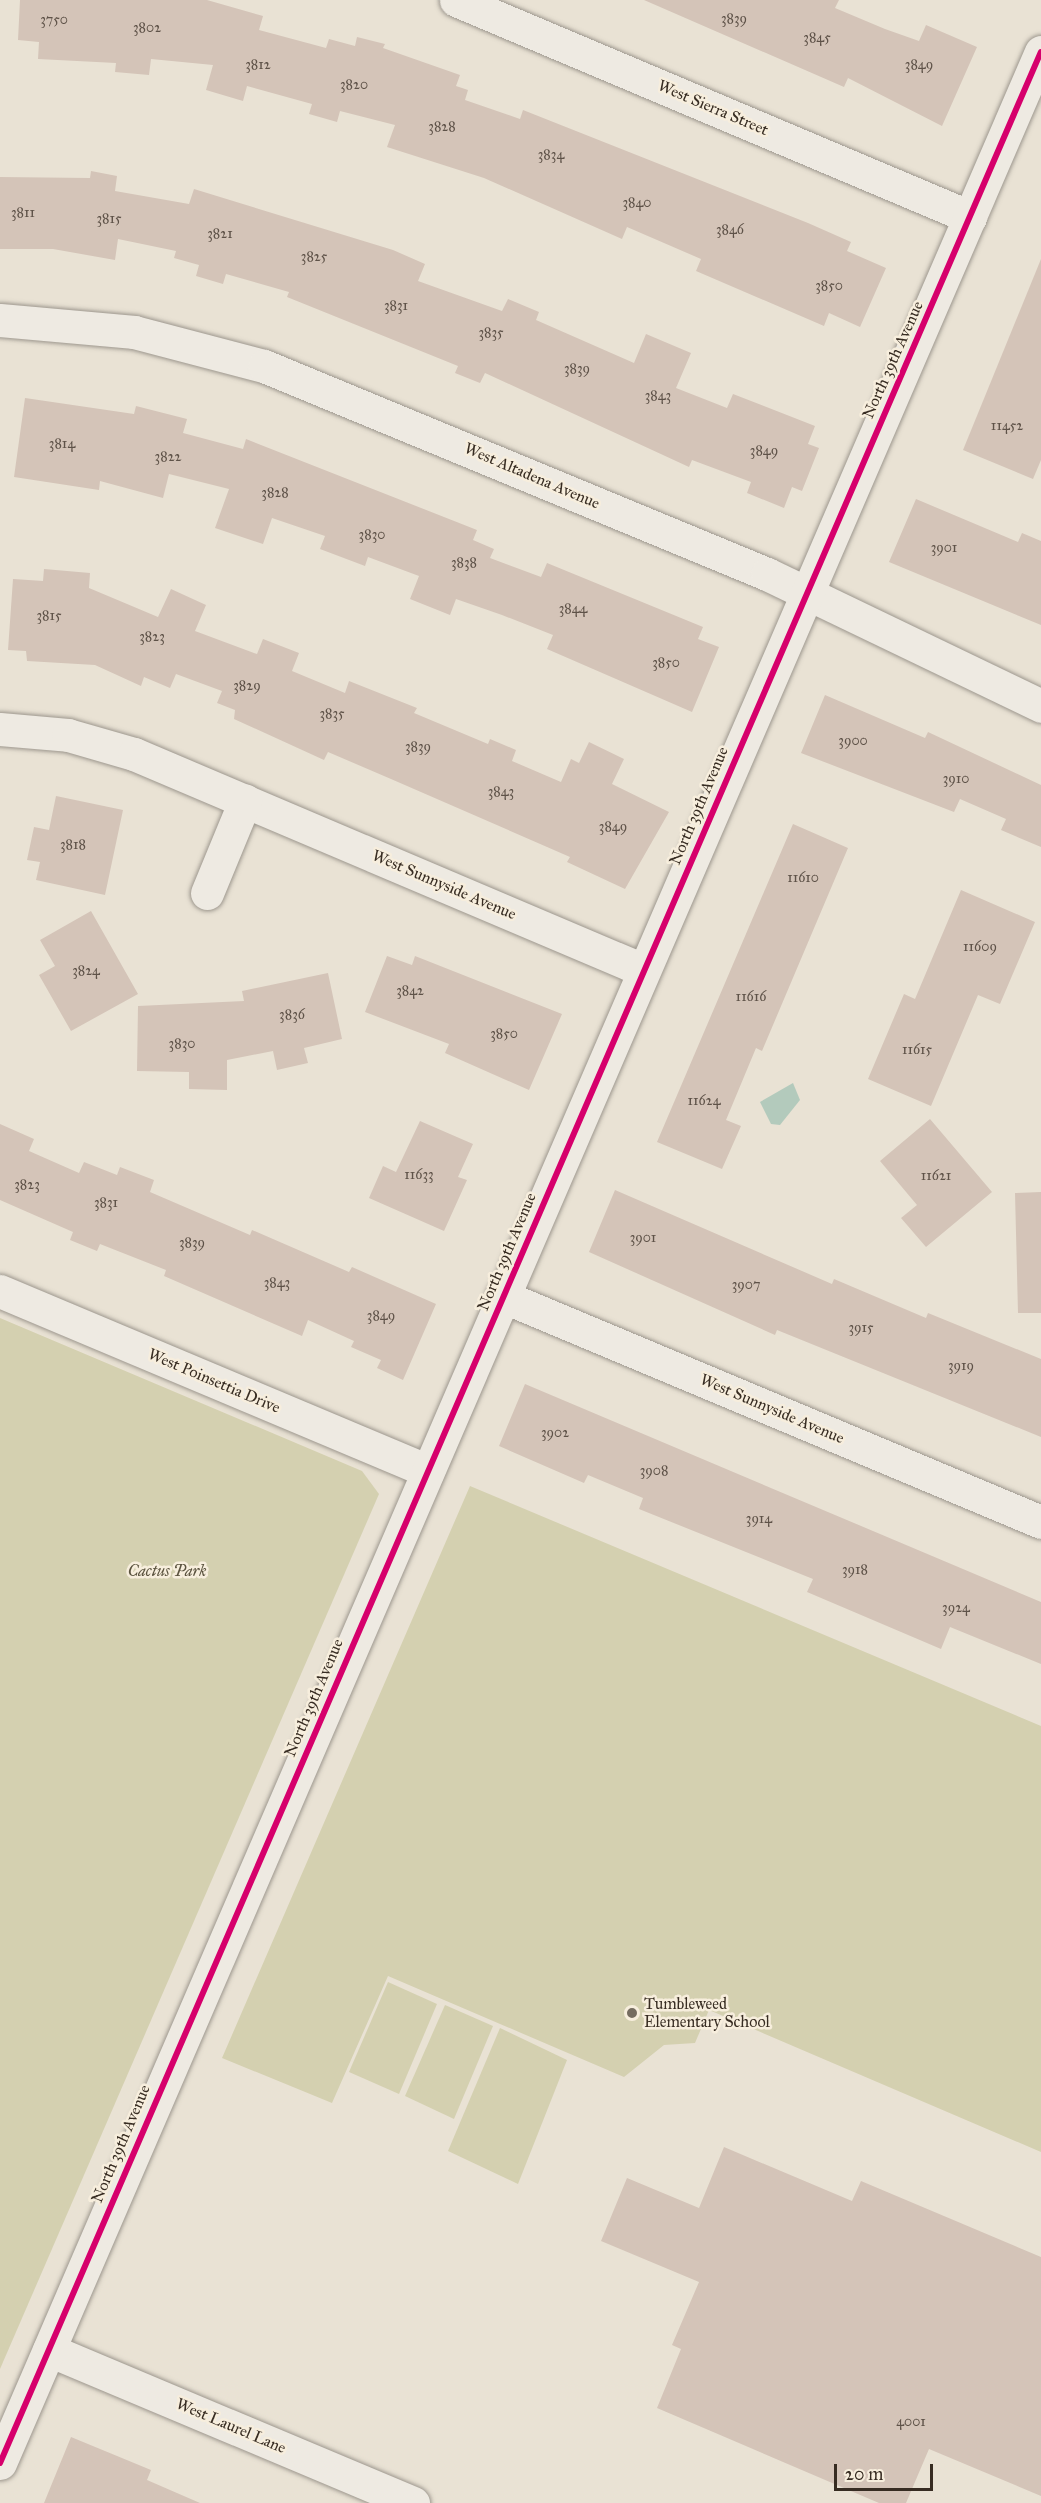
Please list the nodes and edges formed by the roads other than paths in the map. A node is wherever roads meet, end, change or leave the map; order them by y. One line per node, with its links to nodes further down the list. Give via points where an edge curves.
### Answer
1 (456, 0): 3 (street, West Sierra Street)
2 (1041, 52): 3 (street, North 39th Avenue)
3 (970, 217): 5 (street, North 39th Avenue)
4 (0, 320): 5 (street, West Altadena Avenue, via 92,326 220,351)
5 (807, 593): 6 (street, West Altadena Avenue); 10 (street, North 39th Avenue)
6 (1041, 706)
7 (0, 729): 8 (street, West Sunnyside Avenue, via 102,743)
8 (245, 801): 9 (street); 10 (street, West Sunnyside Avenue)
9 (207, 893)
10 (643, 970): 12 (street, North 39th Avenue)
11 (0, 1291): 13 (street, West Poinsettia Drive)
12 (502, 1296): 13 (street, North 39th Avenue); 14 (street, West Sunnyside Avenue)
13 (428, 1471): 15 (street, North 39th Avenue)
14 (1041, 1522)
15 (49, 2349): 16 (street, North 39th Avenue); 17 (street, West Laurel Lane)
16 (0, 2463)
17 (413, 2503)

